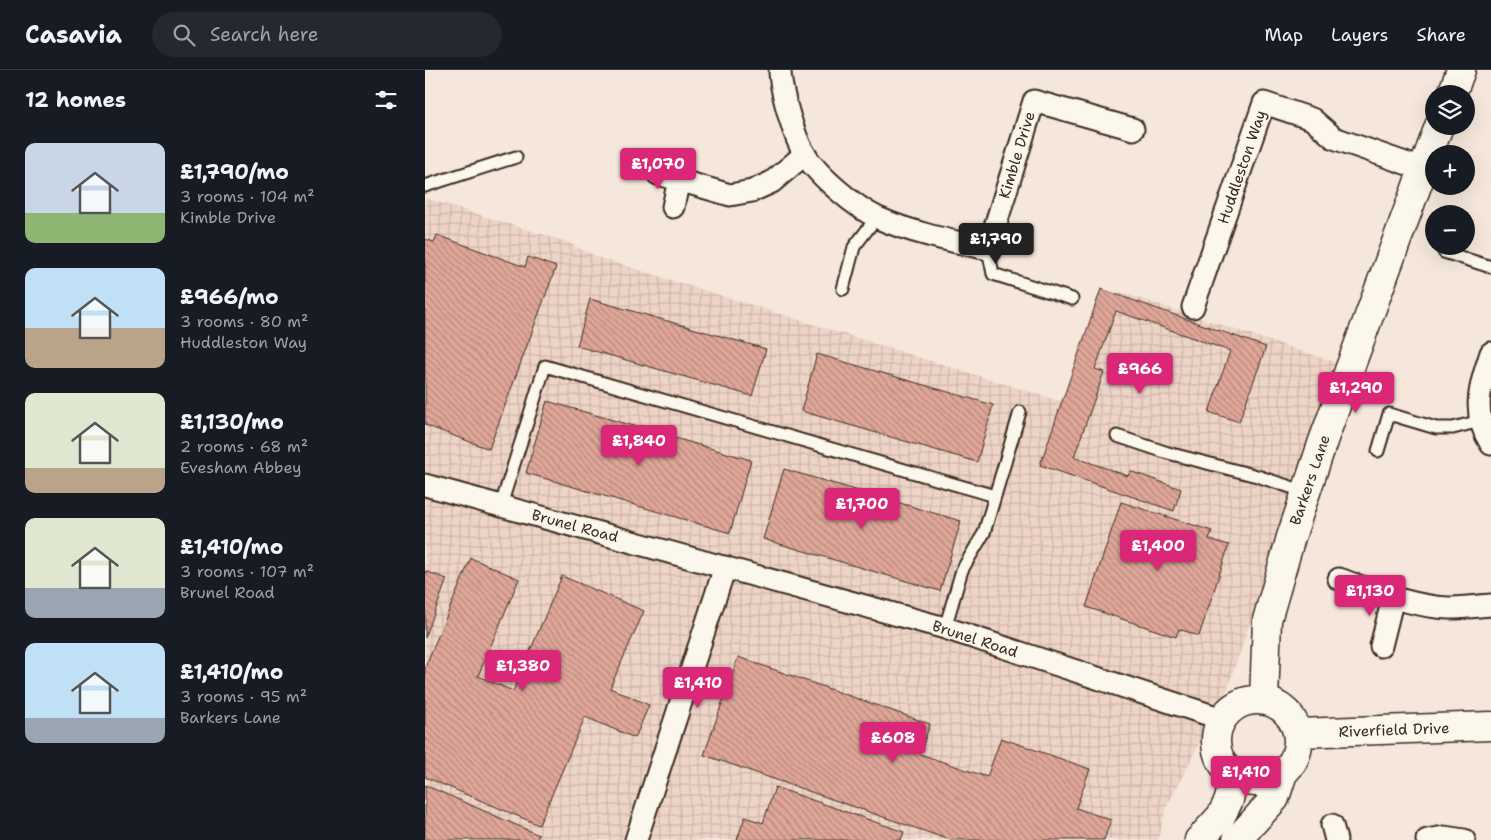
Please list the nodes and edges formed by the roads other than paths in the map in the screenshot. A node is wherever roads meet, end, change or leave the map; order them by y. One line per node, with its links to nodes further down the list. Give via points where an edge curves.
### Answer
1 (780, 70): 6 (street, via 794,131)
2 (1461, 70): 3 (street)
3 (1455, 85)
4 (1133, 129): 14 (street, Kimble Drive, via 1034,101)
5 (1435, 135): 8 (street, Barkers Lane)
6 (805, 154): 10 (street, via 772,182 753,191 730,195); 13 (street, via 826,180)
7 (516, 157): 11 (lane)
8 (1422, 169): 19 (street, Huddleston Way, via 1334,138 1312,119 1264,103); 27 (street, Barkers Lane)
9 (658, 174): 10 (street)
10 (679, 180): 12 (street)
11 (425, 186)
12 (673, 207)
13 (877, 217): 14 (street, via 939,238); 17 (lane, via 854,247)
14 (988, 249): 18 (lane, via 993,274)
15 (1453, 255): 16 (lane)
16 (1491, 267)
17 (843, 289)
18 (1072, 299)
19 (1193, 307)
20 (1491, 353): 22 (street, via 1483,377)
21 (1020, 412): 28 (lane)
22 (1480, 421): 24 (street); 25 (lane, via 1453,428 1435,428 1389,414)
23 (1117, 436): 27 (lane)
24 (1491, 444)
25 (1378, 451)
26 (425, 485): 29 (street, Brunel Road)
27 (1306, 492): 36 (street, Barkers Lane, via 1267,620)
28 (995, 496): 29 (lane, via 545,366); 34 (lane, via 984,533 961,570)
29 (501, 505): 30 (street, Brunel Road)
30 (725, 567): 34 (street, Brunel Road); 42 (street)
31 (1339, 579): 32 (street)
32 (1393, 598): 33 (street, via 1448,608); 35 (street)
33 (1491, 605)
34 (945, 628): 37 (street, Brunel Road)
35 (1381, 646)
36 (1264, 700): 37 (street, via 1254,699 1236,706); 39 (street, via 1283,709 1293,720)
37 (1223, 719): 41 (street, via 1217,733 1217,745 1226,768)
38 (1491, 726): 39 (street, Riverfield Drive)
39 (1298, 733): 40 (street, via 1298,749)
40 (1283, 773): 41 (street, via 1258,782); 44 (street, via 1275,798)
41 (1234, 774): 43 (street, via 1229,800 1221,816)
42 (636, 840)
43 (1199, 840)
44 (1237, 840)
45 (1427, 840): 46 (street, via 1444,837)
46 (1464, 840)

